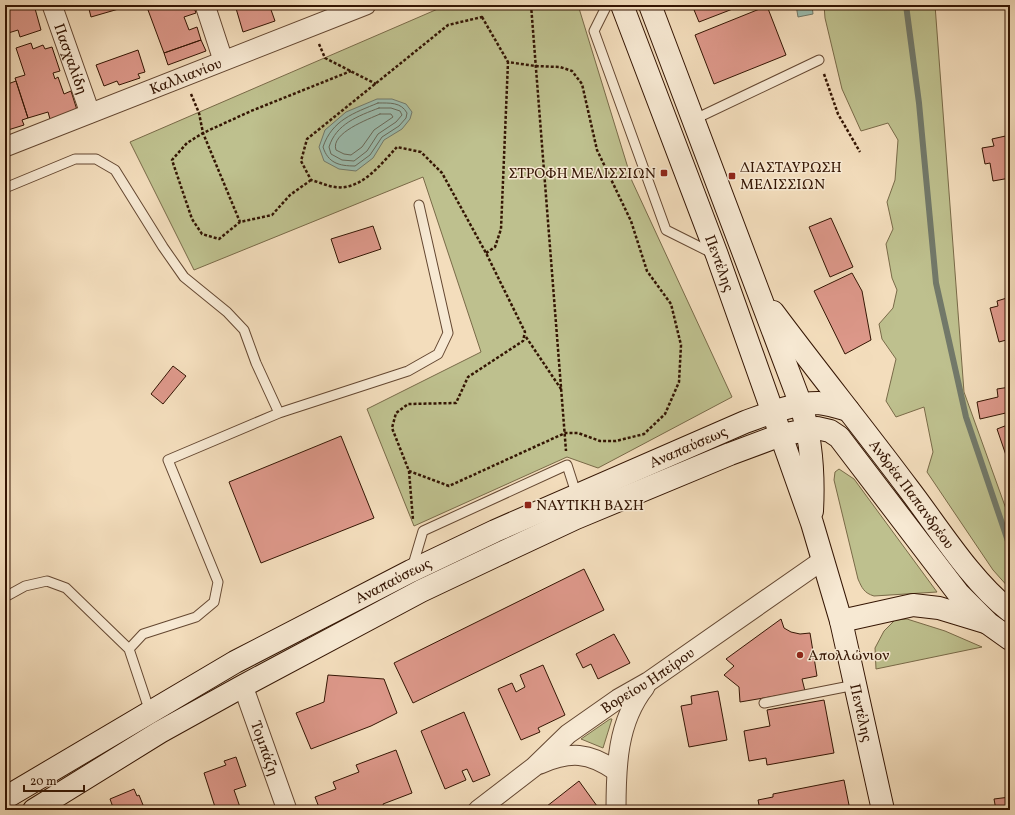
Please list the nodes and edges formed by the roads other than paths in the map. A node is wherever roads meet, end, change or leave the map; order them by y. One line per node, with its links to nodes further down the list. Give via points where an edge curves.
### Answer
1 (52, 5): 9 (street, Πασχαλίδη)
2 (205, 5): 7 (street)
3 (366, 5): 7 (street, Καλλιανίου)
4 (607, 5): 14 (lane, via 594,31 666,230)
5 (622, 5): 14 (main road, Πεντέλης)
6 (650, 5): 10 (main road, Πεντέλης)
7 (223, 60): 9 (street, Καλλιανίου)
8 (819, 60): 10 (lane)
9 (90, 113): 11 (street, Καλλιανίου)
10 (693, 120): 15 (main road, Πεντέλης)
11 (5, 147)
12 (5, 188): 19 (lane, via 75,159 96,159 115,170 184,277 227,312 244,330)
13 (419, 205): 19 (lane, via 448,333 438,354 408,371)
14 (717, 255): 18 (main road, Πεντέλης)
15 (757, 292): 16 (main road, Πεντέλης); 17 (main road, Ανδρέα Παπανδρέου)
16 (801, 406): 17 (main road, via 820,403); 18 (main road, Αναπαύσεως); 20 (main road, Πεντέλης)
17 (848, 410): 27 (main road, Ανδρέα Παπανδρέου, via 976,579)
18 (773, 412): 21 (main road, Πεντέλης); 22 (main road, Αναπαύσεως)
19 (279, 413): 31 (lane, via 168,460 218,582 214,602 196,617 143,634)
20 (808, 430): 21 (main road, Αναπαύσεως); 23 (main road, Πεντέλης, via 814,476); 29 (main road, Ανδρέα Παπανδρέου, via 817,428 830,431 848,446 958,592)
21 (781, 435): 23 (main road, Πεντέλης); 34 (main road, Αναπαύσεως, via 576,518 421,591)
22 (577, 496): 25 (main road, Αναπαύσεως); 25 (lane, via 567,465 423,532)
23 (812, 523): 24 (main road, Πεντέλης)
24 (823, 560): 28 (main road, Πεντέλης); 32 (street, Βορείου Ηπείρου)
25 (411, 571): 36 (main road, Αναπαύσεως, via 235,662)
26 (5, 597): 31 (lane, via 25,586 47,581 66,588)
27 (1010, 611)
28 (841, 621): 29 (main road, via 913,605 939,608); 33 (main road, Πεντέλης)
29 (989, 624): 30 (main road, Ανδρέα Παπανδρέου)
30 (1010, 639)
31 (129, 649): 36 (lane)
32 (648, 682): 37 (street, Βορείου Ηπείρου, via 618,699 568,734); 38 (street, via 631,707)
33 (855, 685): 35 (lane); 44 (main road, Πεντέλης)
34 (243, 686): 40 (main road, Αναπαύσεως, via 160,732); 41 (street, Τομπάζη)
35 (764, 703)
36 (150, 712): 39 (main road, Αναπαύσεως)
37 (534, 767): 38 (street, via 555,757 575,755 592,757); 42 (street, Βορείου Ηπείρου)
38 (616, 771): 43 (street)
39 (5, 798)
40 (34, 810)
41 (287, 810)
42 (478, 810)
43 (616, 810)
44 (883, 810)

